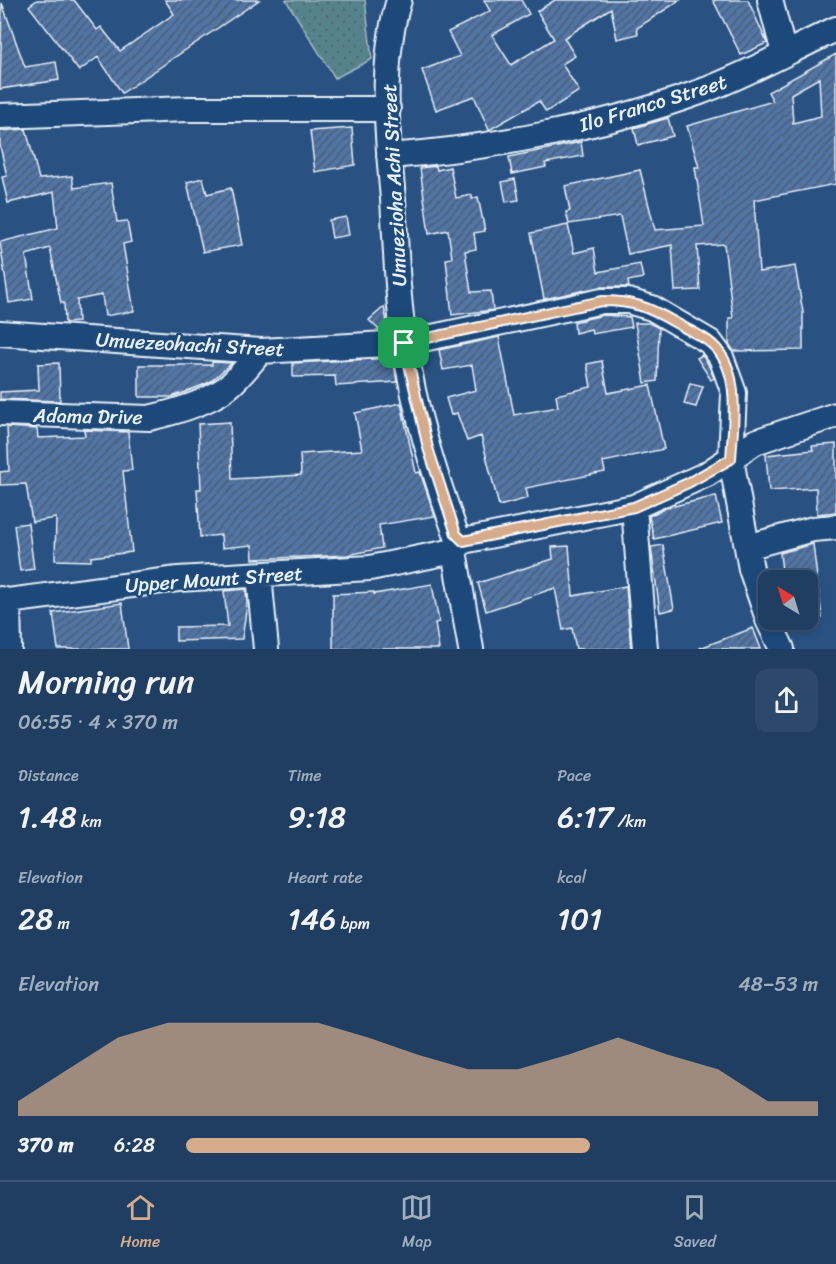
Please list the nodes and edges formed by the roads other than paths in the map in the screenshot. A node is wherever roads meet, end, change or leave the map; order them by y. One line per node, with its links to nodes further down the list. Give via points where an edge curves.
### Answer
1 (399, 0): 5 (street, Umuezioha Achi Street, via 389,51)
2 (770, 0): 4 (street)
3 (836, 29): 4 (street, Ilo Franco Street)
4 (784, 53): 7 (street, Ilo Franco Street, via 699,92 610,120 472,147)
5 (388, 109): 6 (street, via 188,109); 7 (street, Umuezioha Achi Street)
6 (0, 116)
7 (389, 156): 9 (street, Umuezioha Achi Street)
8 (0, 333): 10 (street, Umuezeohachi Street)
9 (404, 343): 10 (street, Umuezeohachi Street); 13 (street, Umuezeohachi Street, via 602,301 628,301 652,308 710,342 721,357 734,393); 16 (street, Umuezioha Achi Street, via 431,460)
10 (261, 351): 11 (street, Adama Drive, via 226,389 208,399 149,418)
11 (0, 414)
12 (836, 415): 13 (street, Upper Mount Street, via 755,442)
13 (731, 459): 14 (street, Upper Mount Street); 17 (street, Umuezeohachi Street)
14 (634, 507): 16 (street, Upper Mount Street); 25 (street)
15 (836, 527): 17 (street, via 813,529)
16 (459, 546): 18 (street, Upper Mount Street, via 370,568); 24 (street, Umuezioha Achi Street)
17 (747, 547): 19 (street, Umuezeohachi Street)
18 (259, 575): 20 (street, Upper Mount Street, via 178,579); 23 (street)
19 (758, 590)
20 (4, 600): 22 (street, Upper Mount Street)
21 (773, 630): 26 (street, Umuezeohachi Street)
22 (9, 649)
23 (266, 649)
24 (471, 649)
25 (645, 649)
26 (782, 649)

